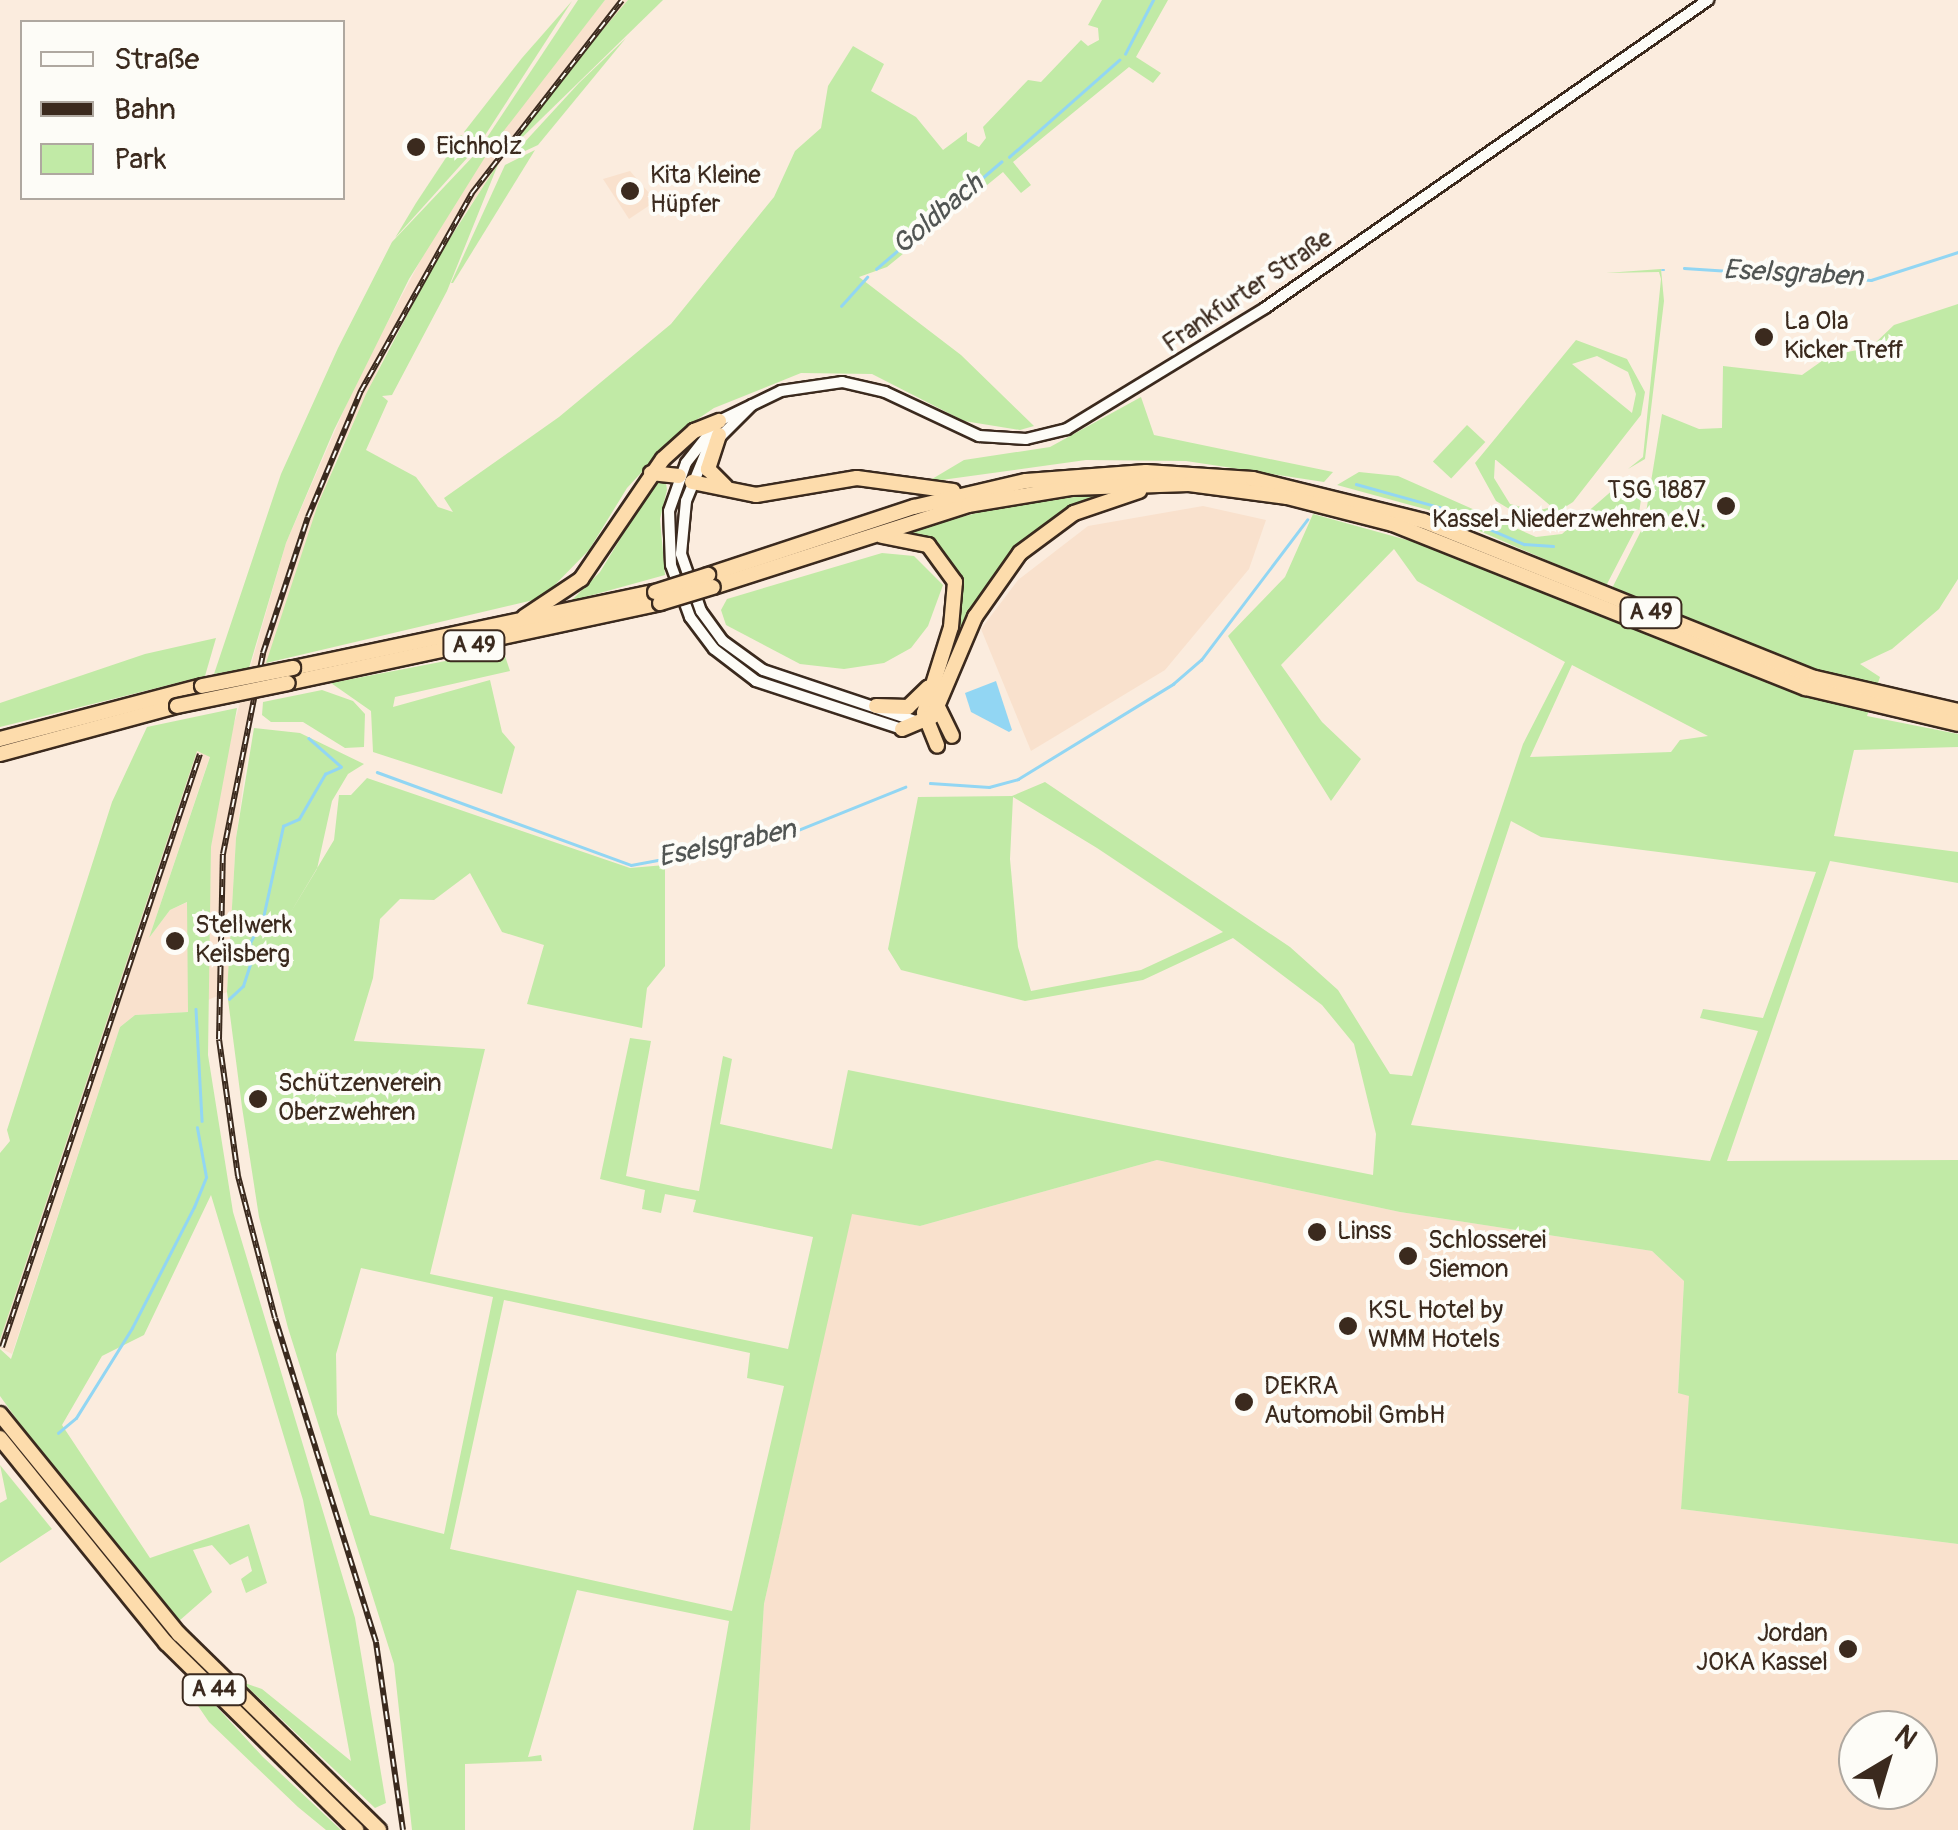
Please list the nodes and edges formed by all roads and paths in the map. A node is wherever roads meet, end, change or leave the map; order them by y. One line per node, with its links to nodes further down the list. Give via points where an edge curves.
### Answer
1 (1708, 0): 2 (main road, Frankfurter Straße, via 1265,308 1067,430 1026,439 979,436 885,392 842,382 765,396)
2 (719, 428): 3 (highway, via 688,436); 4 (main road); 8 (highway, via 710,473)
3 (651, 473): 4 (highway); 12 (highway, via 572,587 541,609)
4 (686, 479): 8 (highway); 16 (main road, via 681,554 695,600 715,632 762,670); 21 (main road, via 668,522 671,565 684,605 714,649 767,686)
5 (1164, 484): 6 (highway, A 49); 9 (highway, A 49, via 1011,496); 17 (highway, via 1074,513 1020,553 975,617)
6 (1291, 491): 7 (highway, A 49, via 1132,472); 18 (highway, A 49, via 1350,498 1466,537 1815,678); 19 (highway, A 49, via 1471,552 1806,688)
7 (969, 492): 8 (highway, via 857,478); 10 (highway, A 49)
8 (745, 495)
9 (856, 538): 10 (highway, A 49); 14 (highway, via 915,538 950,569 956,605)
10 (711, 581): 11 (highway, A 49, bridge)
11 (658, 598): 12 (highway, A 49); 13 (highway, A 49)
12 (485, 631): 13 (highway, A 49)
13 (290, 676): 15 (highway, A 49, bridge)
14 (934, 679): 16 (highway, via 912,705); 20 (highway)
15 (178, 699): 23 (highway, A 49); 25 (highway, A 49)
16 (876, 706): 20 (main road)
17 (938, 706): 20 (highway); 22 (highway)
18 (1958, 711)
19 (1958, 724)
20 (925, 725): 21 (highway); 24 (highway)
21 (902, 730)
22 (952, 736)
23 (0, 739)
24 (937, 744)
25 (0, 754)
26 (0, 1410): 27 (highway)
27 (6, 1441): 28 (highway, A 44, via 179,1634); 29 (highway, A 44, via 166,1643)
28 (376, 1828)
29 (356, 1830)

